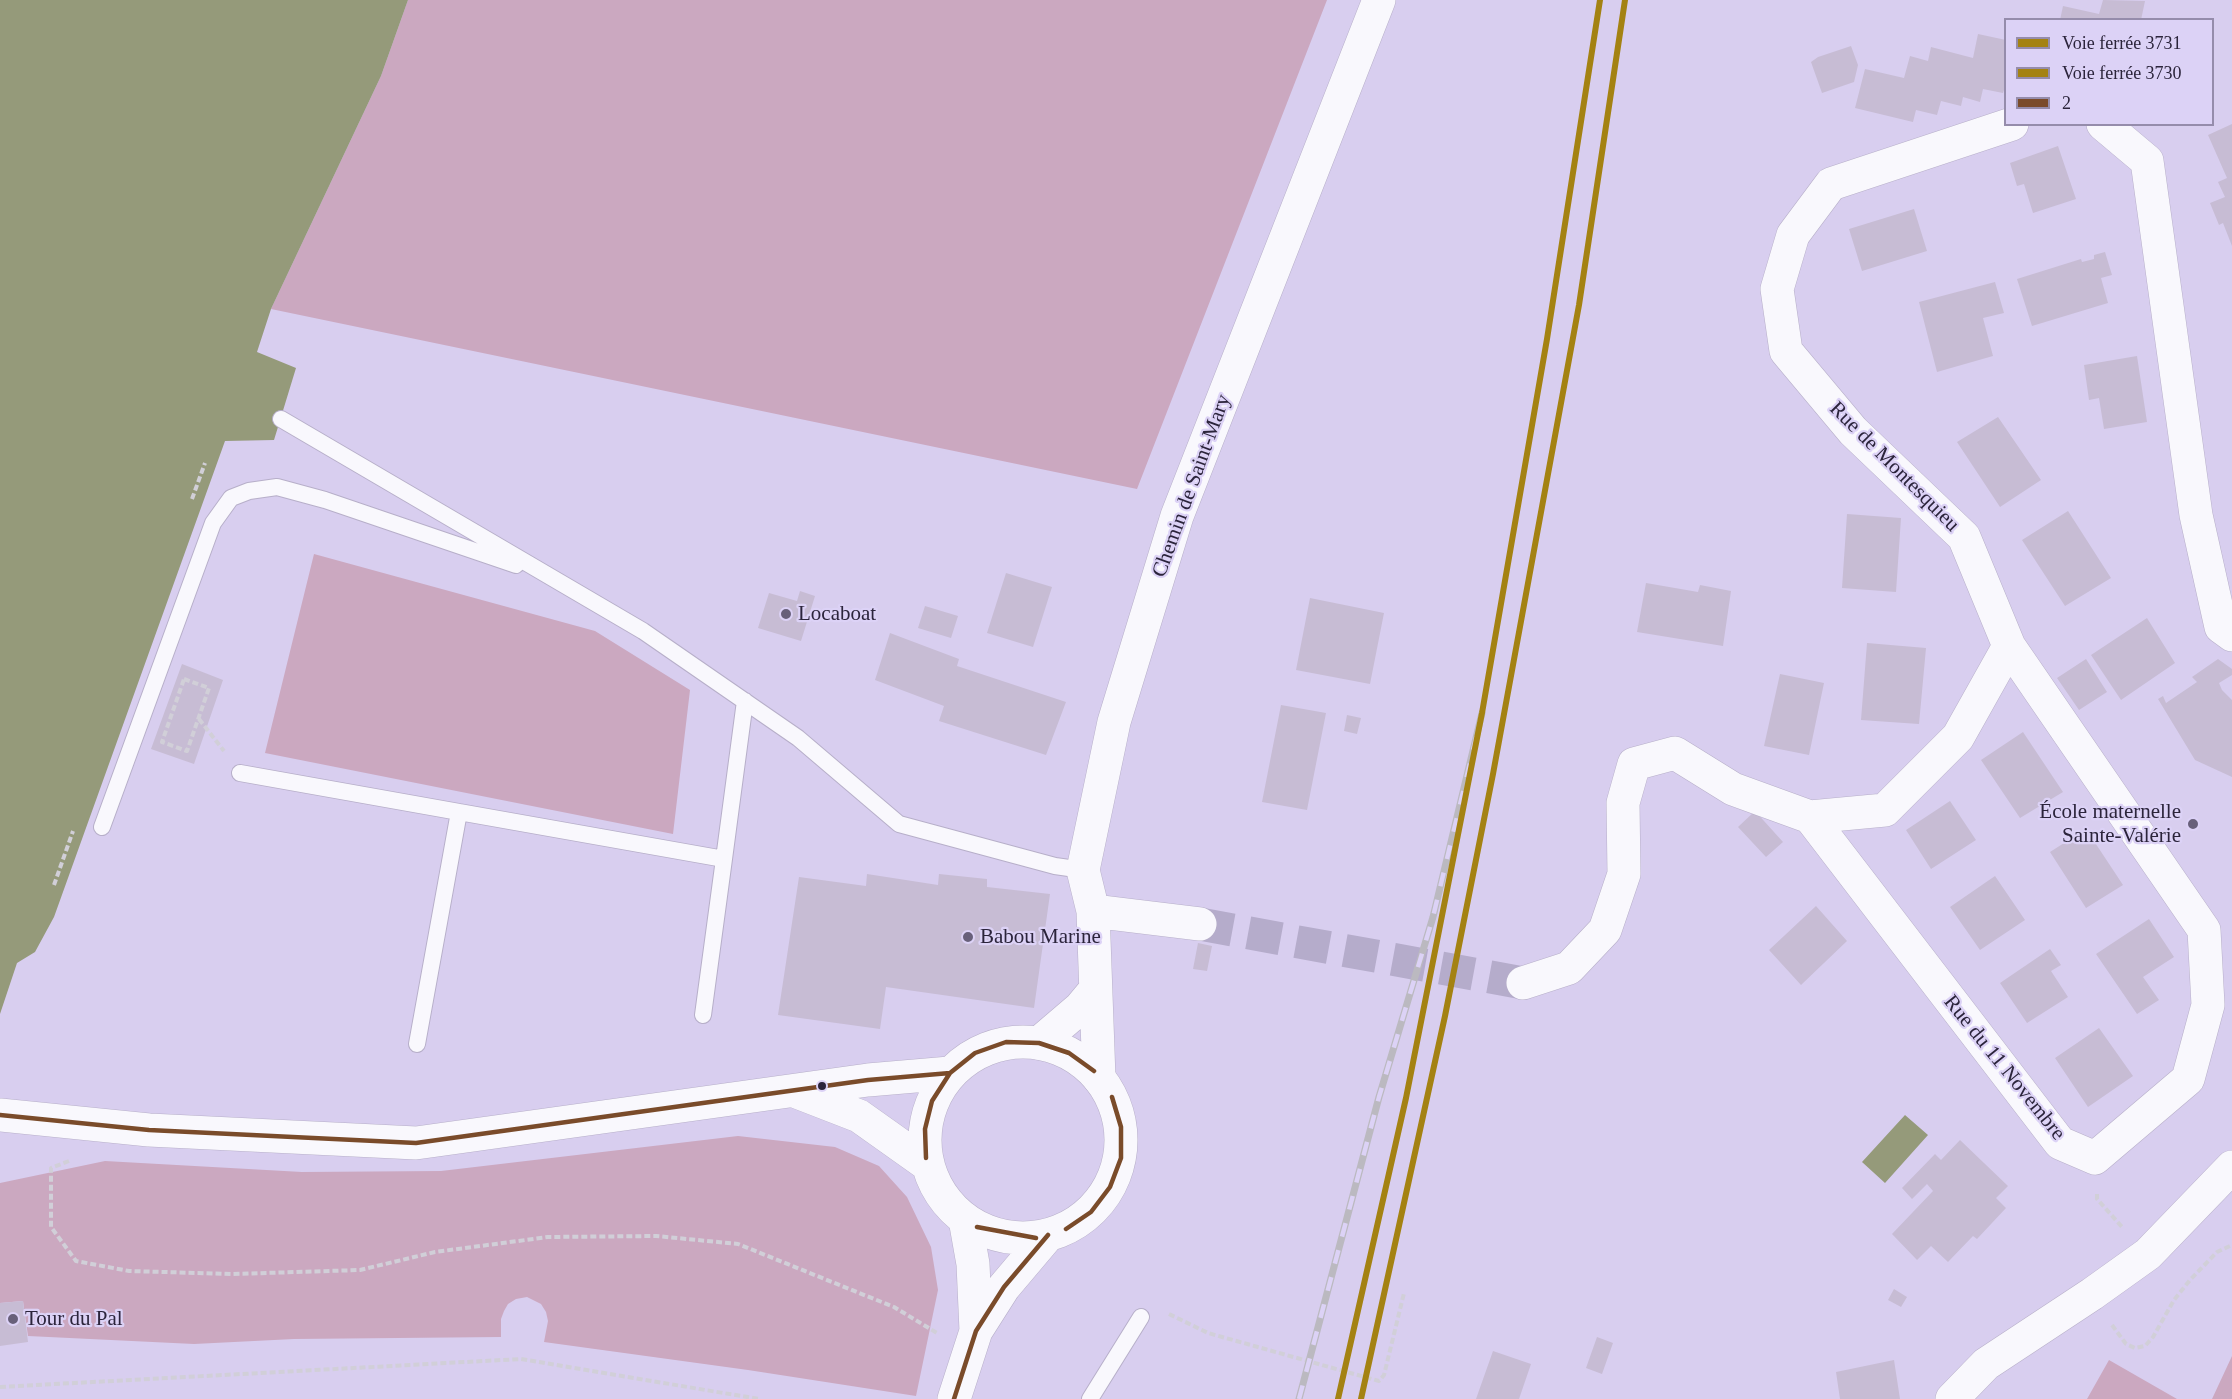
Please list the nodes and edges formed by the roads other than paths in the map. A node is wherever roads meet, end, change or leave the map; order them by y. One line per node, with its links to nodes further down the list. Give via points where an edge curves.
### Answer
1 (1379, 0): 14 (street, Chemin de Saint-Mary, via 1177,516 1114,722)
2 (2006, 126): 7 (street, Rue de Montesquieu, via 1831,184 1793,236 1778,289 1786,351 1853,431 1964,537)
3 (2105, 126): 6 (street, via 2147,162 2196,515 2222,627)
4 (281, 419): 5 (lane)
5 (552, 577): 8 (lane, via 643,631); 12 (lane, via 277,487 231,498 213,523)
6 (2232, 635)
7 (2009, 646): 11 (street, via 1958,737 1884,810); 11 (street, Rue du 11 Novembre, via 2204,930 2208,1005 2188,1079 2095,1158 2060,1143)
8 (745, 701): 13 (lane); 14 (lane, via 798,738 899,824)
9 (240, 773): 10 (lane)
10 (459, 812): 13 (lane); 21 (lane)
11 (1810, 817): 17 (street, via 1733,789 1675,753 1634,764 1623,803 1624,874 1605,930 1569,968)
12 (102, 827)
13 (724, 859): 19 (lane)
14 (1083, 870): 15 (street, Chemin de Saint-Mary)
15 (1093, 911): 16 (street); 18 (street, Chemin de Saint-Mary)
16 (1200, 924)
17 (1523, 983)
18 (1095, 990): 20 (street); 23 (street, Chemin de Saint-Mary)
19 (703, 1016)
20 (1039, 1042): 22 (street, via 1006,1042 975,1053); 23 (street, via 1069,1053)
21 (417, 1044)
22 (950, 1073): 24 (street, via 868,1080); 26 (street, via 932,1101 925,1129)
23 (1099, 1078): 29 (street, via 1113,1097 1121,1127 1121,1158 1110,1187 1091,1212 1066,1229)
24 (795, 1092): 25 (street, via 416,1143 149,1130); 26 (street, via 859,1116)
25 (0, 1115)
26 (928, 1165): 28 (street, via 936,1186 953,1210)
27 (2232, 1167): 34 (street, via 2148,1254 1986,1364)
28 (965, 1219): 29 (street, via 977,1227 1036,1238); 31 (street, via 973,1264)
29 (1048, 1235): 31 (street, via 1004,1287)
30 (1142, 1317): 33 (lane)
31 (976, 1331): 32 (street)
32 (954, 1399)
33 (1090, 1399)
34 (1952, 1399)

